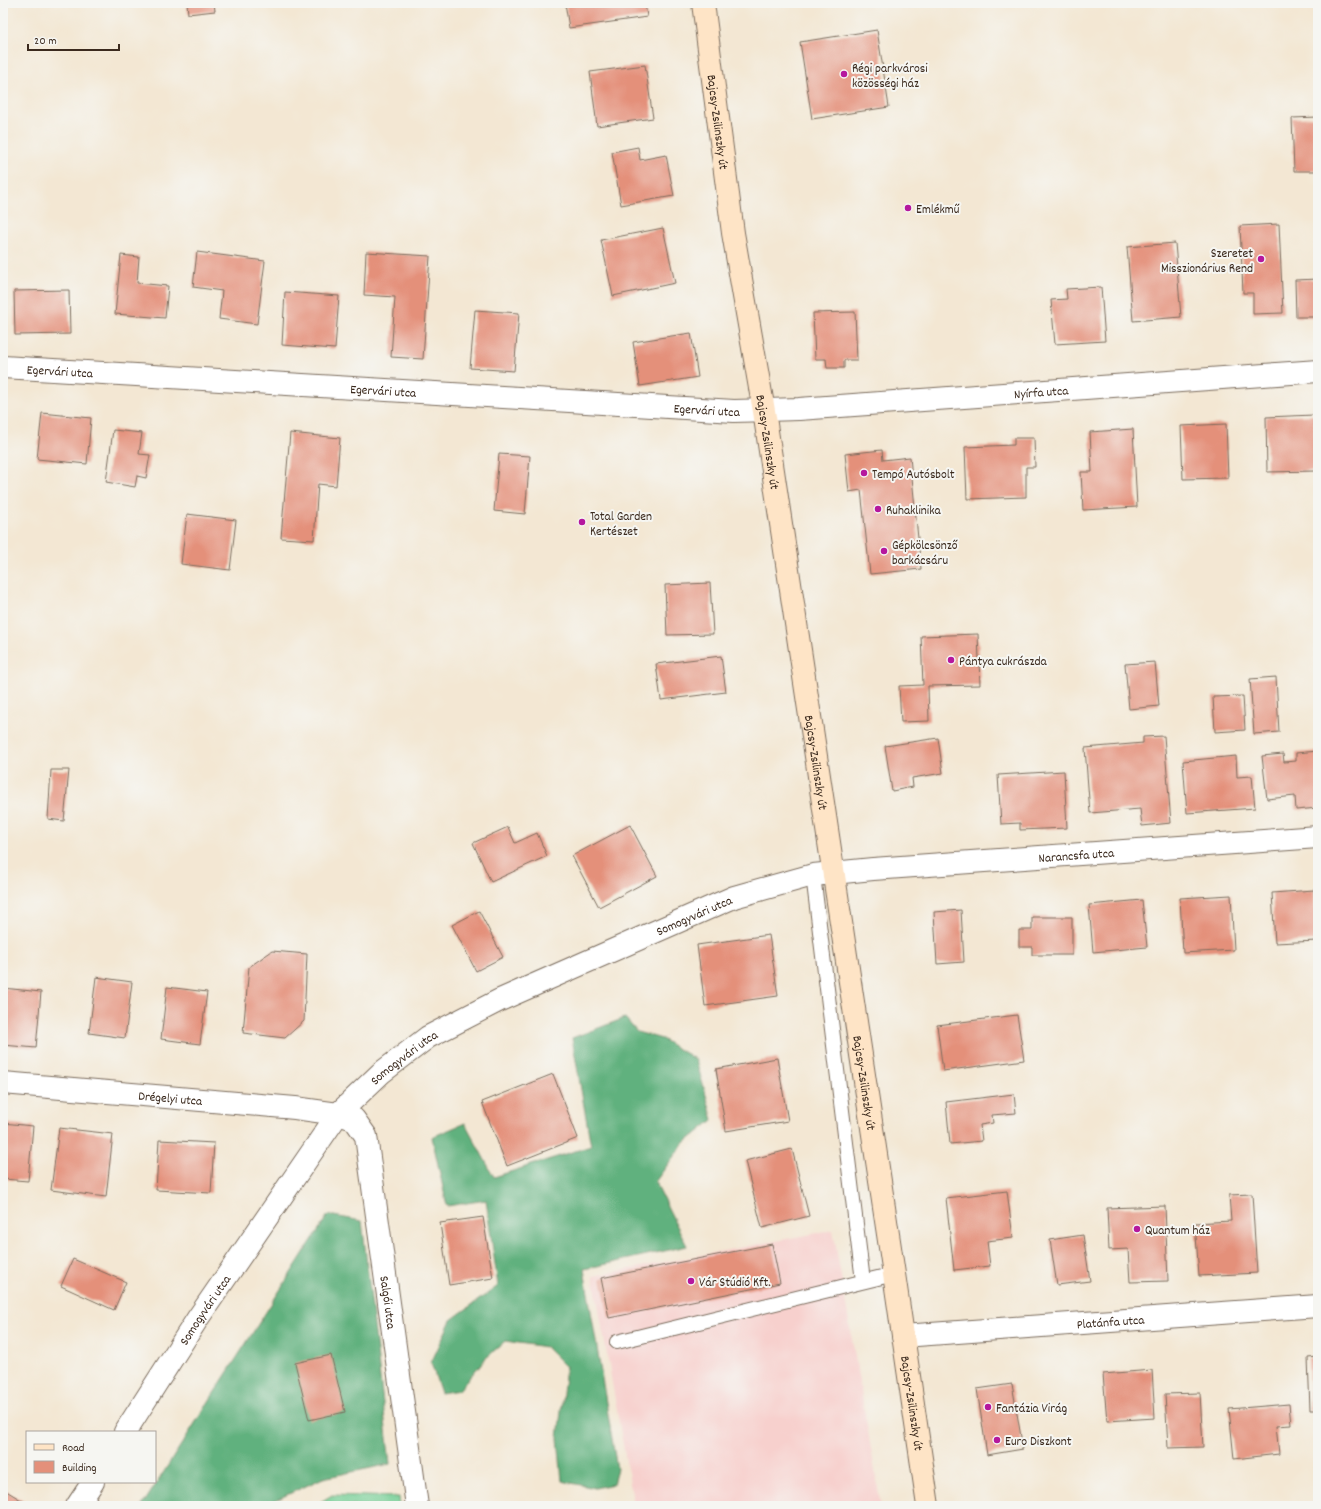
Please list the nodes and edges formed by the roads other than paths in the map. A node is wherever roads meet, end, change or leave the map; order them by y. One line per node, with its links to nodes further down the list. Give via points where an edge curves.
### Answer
1 (689, 3): 2 (main road)
2 (703, 8): 5 (main road, Bajcsy-Zsilinszky út, via 733,233)
3 (3, 367): 5 (street, Egervári utca, via 734,412)
4 (1318, 371): 5 (street, Nyírfa utca, via 799,410)
5 (764, 410): 7 (main road, Bajcsy-Zsilinszky út)
6 (1318, 837): 7 (street, Narancsfa utca)
7 (823, 874): 9 (street, Somogyvári utca, via 734,897 500,1000 428,1037 381,1073); 10 (main road, Bajcsy-Zsilinszky út); 11 (lane)
8 (3, 1083): 9 (street, Drégelyi utca, via 295,1108)
9 (338, 1114): 15 (street, Somogyvári utca, via 198,1318); 18 (street, Salgói utca, via 354,1119 366,1136)
10 (894, 1274): 11 (lane); 13 (main road, Bajcsy-Zsilinszky út)
11 (863, 1281): 14 (lane)
12 (1318, 1306): 13 (street, Platánfa utca)
13 (903, 1336): 19 (main road, Bajcsy-Zsilinszky út)
14 (617, 1342)
15 (126, 1431)
16 (92, 1483): 17 (street)
17 (77, 1506)
18 (417, 1506)
19 (928, 1506)

